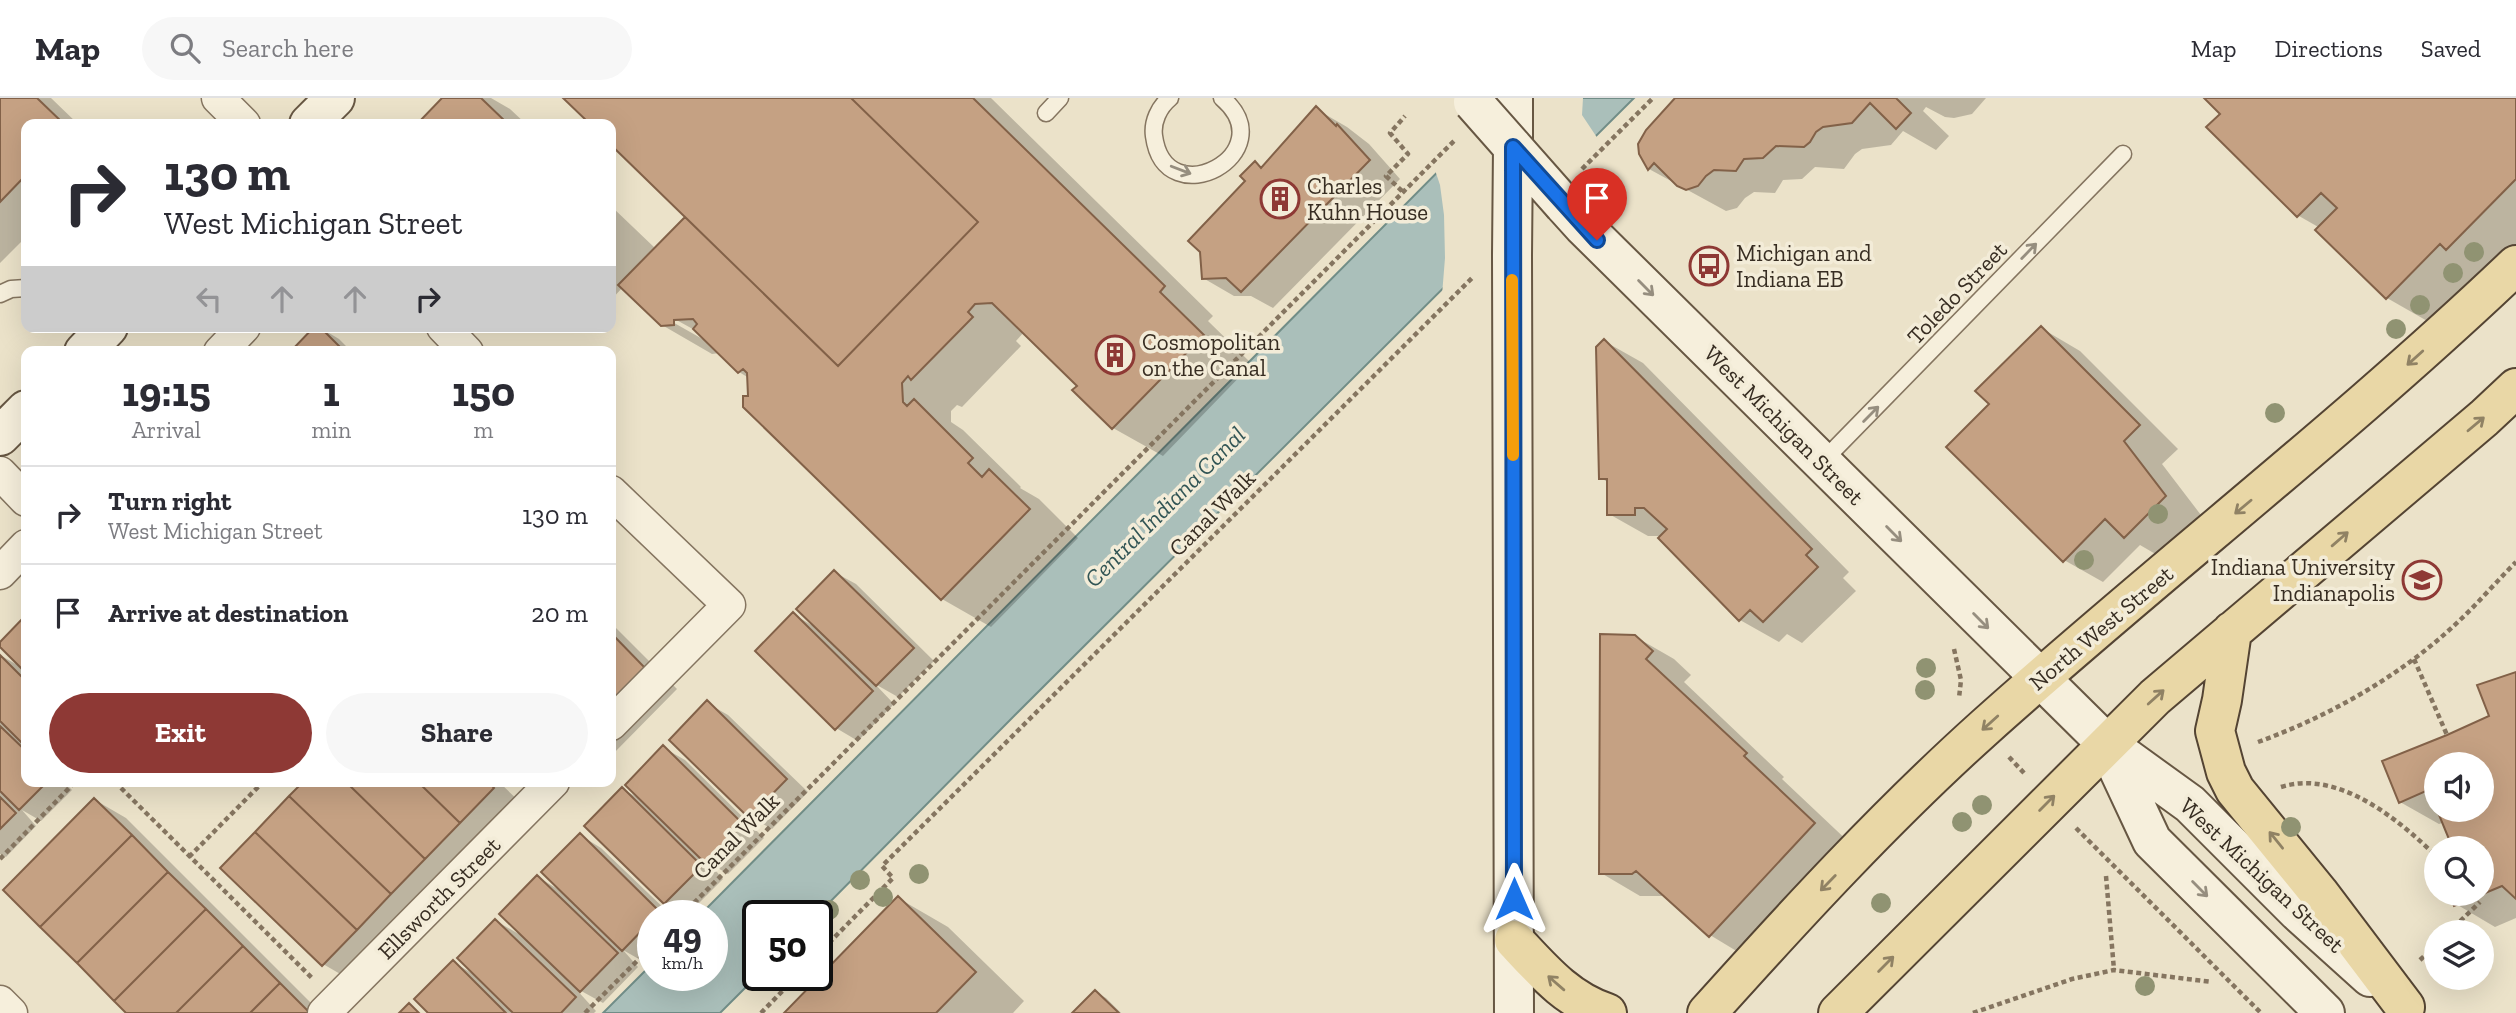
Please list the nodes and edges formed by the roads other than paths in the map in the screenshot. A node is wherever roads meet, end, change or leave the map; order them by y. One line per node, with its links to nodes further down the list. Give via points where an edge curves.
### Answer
1 (218, 98): 9 (street)
2 (335, 98): 10 (main road)
3 (1060, 98): 8 (lane)
4 (1513, 98): 11 (main road)
5 (1168, 99): 6 (lane, one-way to 6, via 1156,116 1155,145 1172,168 1199,176 1224,166 1238,143 1237,116)
6 (1229, 100)
7 (1467, 112): 11 (main road, West Michigan Street, bridge)
8 (1046, 113)
9 (239, 119)
10 (314, 119)
11 (1513, 147): 25 (main road, West Michigan Street, one-way to 25, bridge, via 1569,191 1583,226); 36 (main road, bridge)
12 (2123, 154): 25 (lane, Toledo Street, one-way to 12)
13 (2516, 265): 32 (main road, North West Street, one-way to 32, via 2369,399)
14 (21, 288): 15 (lane)
15 (0, 294)
16 (102, 333): 19 (main road)
17 (238, 333): 20 (street)
18 (449, 333): 21 (street)
19 (90, 346)
20 (226, 346)
21 (461, 346)
22 (2516, 388): 31 (main road, one-way to 22)
23 (21, 415): 24 (main road)
24 (0, 436)
25 (1822, 462): 32 (main road, West Michigan Street, one-way to 32)
26 (0, 473): 27 (street)
27 (21, 495)
28 (616, 497): 33 (street, via 729,606)
29 (21, 551): 30 (street)
30 (0, 573)
31 (2232, 631): 34 (main road, one-way to 31); 39 (main road, one-way to 31, via 2235,790 2226,772 2215,732)
32 (2041, 678): 34 (main road, West Michigan Street); 43 (main road, North West Street, one-way to 43, via 1887,823)
33 (616, 719)
34 (2107, 744): 39 (main road, West Michigan Street, via 2190,804 2298,912); 44 (main road, one-way to 34); 45 (main road, West Michigan Street, one-way to 45, via 2152,841)
35 (548, 787): 38 (street, Ellsworth Street)
36 (1514, 940): 41 (main road); 42 (main road, one-way to 36, via 1569,995)
37 (0, 1002): 40 (street)
38 (330, 1007)
39 (2408, 1010)
40 (11, 1013)
41 (1514, 1013)
42 (1607, 1013)
43 (1707, 1013)
44 (1838, 1013)
45 (2325, 1013)

